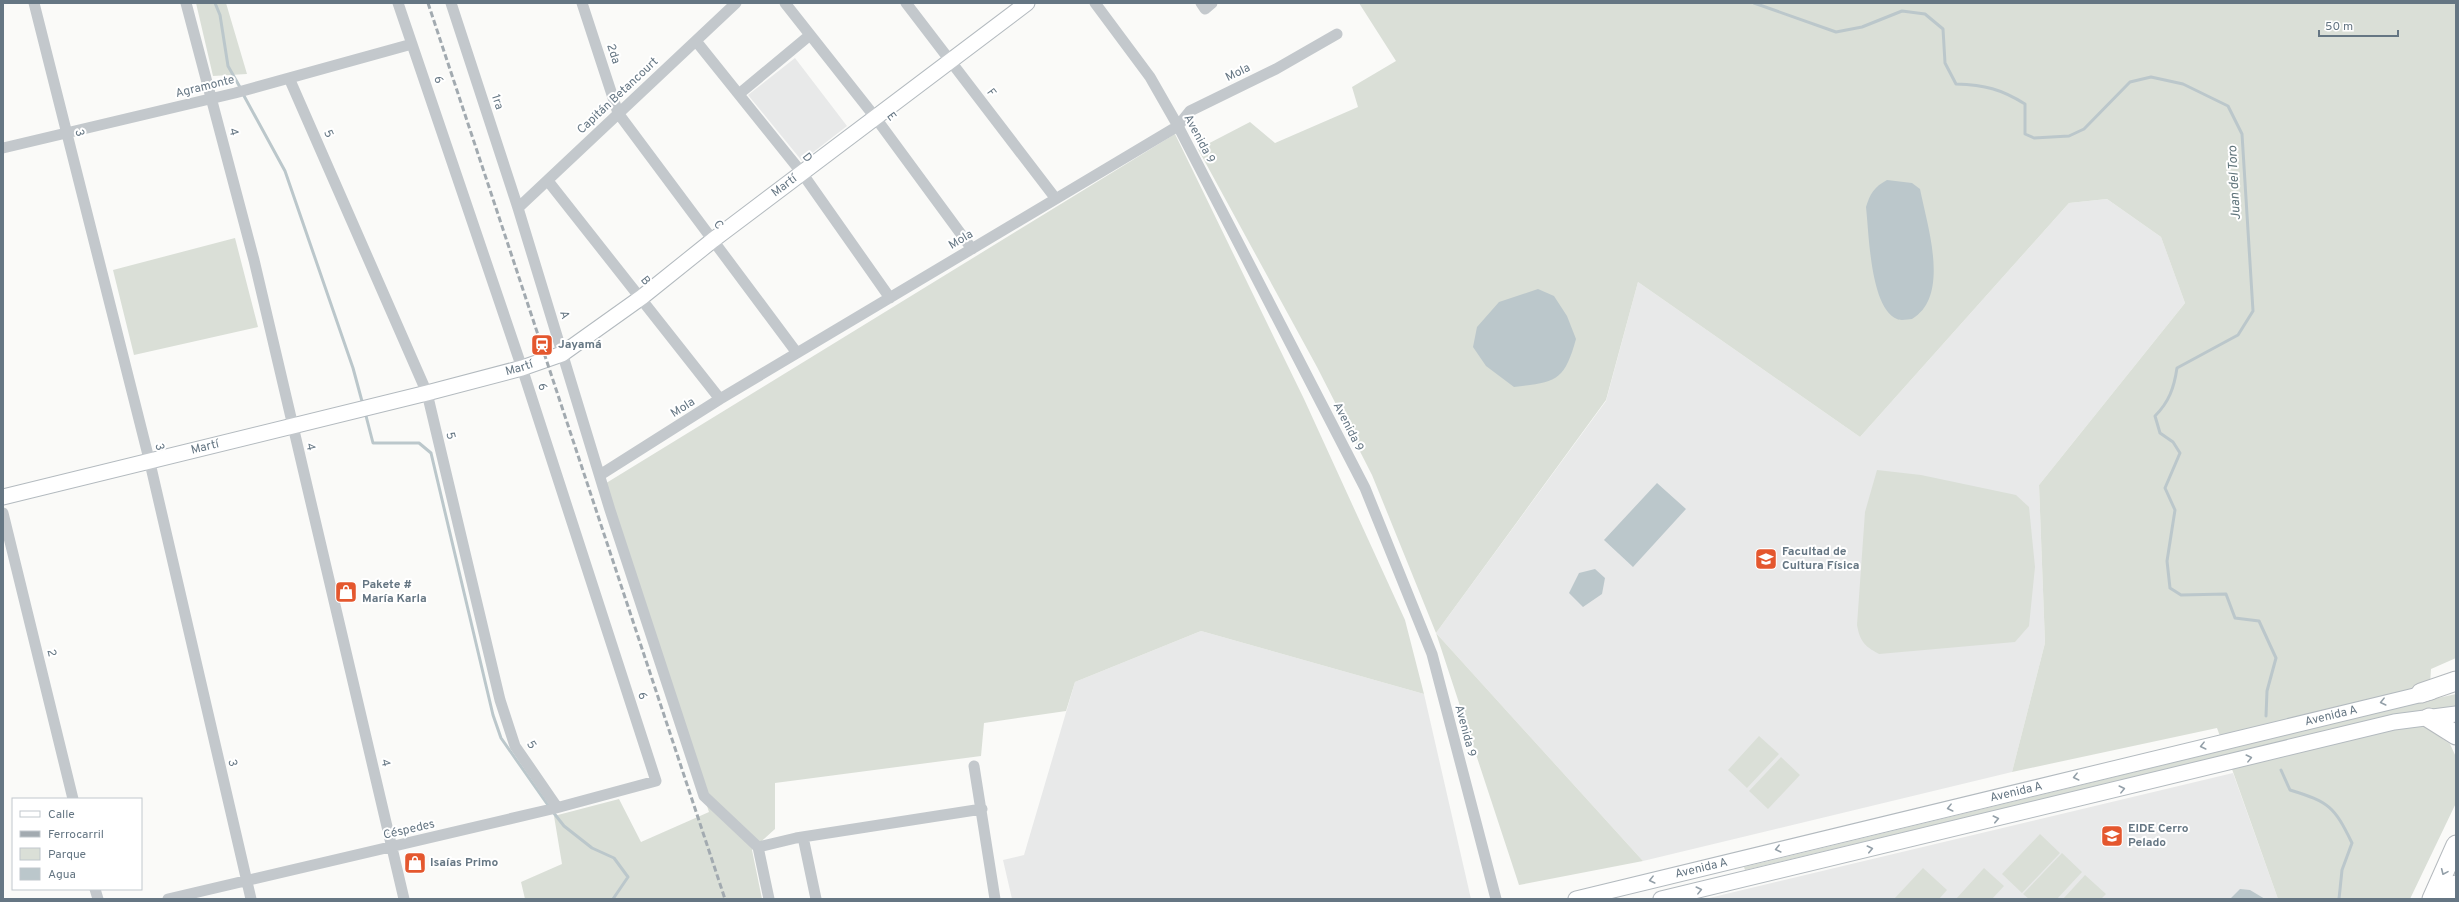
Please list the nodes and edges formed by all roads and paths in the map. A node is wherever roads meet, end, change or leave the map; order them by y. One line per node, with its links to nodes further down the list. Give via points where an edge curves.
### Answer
1 (34, 3): 24 (street, 3)
2 (186, 3): 20 (street, 4)
3 (398, 3): 16 (street, 6)
4 (451, 3): 29 (street, 1ra)
5 (582, 3): 21 (street, 2da)
6 (736, 3): 15 (street, Capitán Betancourt)
7 (785, 3): 14 (street, E)
8 (906, 3): 17 (street, F)
9 (1027, 3): 17 (main road, Martí)
10 (1095, 3): 23 (street, Avenida 9, via 1150,78)
11 (1201, 3): 12 (street, via 1205,9)
12 (1212, 3)
13 (1337, 34): 23 (street, Mola, via 1276,69 1190,112)
14 (810, 35): 19 (street); 22 (street, E)
15 (696, 41): 19 (street, D); 21 (street, Capitán Betancourt)
16 (412, 44): 18 (street, Agramonte); 36 (street, 6)
17 (951, 62): 22 (main road, Martí); 28 (street, F)
18 (289, 78): 20 (street, Agramonte); 37 (street, 5)
19 (739, 94): 26 (street, D)
20 (210, 99): 24 (street, Agramonte); 39 (street, 4, via 254,260)
21 (618, 112): 27 (street, Capitán Betancourt); 30 (street, C)
22 (875, 117): 26 (main road, Martí); 31 (street, E)
23 (1178, 126): 28 (street, Mola); 69 (street, Avenida 9, via 1365,488 1432,654)
24 (66, 134): 25 (street, Agramonte); 40 (street, 3)
25 (3, 148)
26 (802, 173): 30 (main road, Martí); 33 (street, D)
27 (548, 181): 29 (street, Capitán Betancourt); 32 (street, B)
28 (1056, 199): 31 (street, Mola)
29 (518, 208): 35 (street, A)
30 (713, 240): 32 (main road, Martí); 34 (street, C)
31 (972, 249): 33 (street, Mola)
32 (642, 297): 35 (main road, Martí); 38 (street, B)
33 (890, 298): 34 (street, Mola)
34 (797, 353): 38 (street, Mola)
35 (562, 354): 36 (main road, Martí); 41 (street, A)
36 (522, 368): 37 (main road, Martí); 51 (street, 6)
37 (427, 393): 39 (main road, Martí); 53 (street, 5, via 500,700 515,746)
38 (720, 399): 41 (street, Mola)
39 (292, 427): 40 (main road, Martí); 58 (street, 4)
40 (150, 463): 42 (main road, Martí); 60 (street, 3)
41 (600, 475): 57 (street, A, via 704,796)
42 (3, 497)
43 (3, 513): 52 (street, 2)
44 (2456, 682): 46 (highway)
45 (2456, 687): 46 (main road, Avenida A)
46 (2421, 693): 59 (main road, Avenida A, one-way to 59)
47 (2456, 714): 48 (main road, Avenida A)
48 (2429, 718): 49 (highway); 61 (main road, Avenida A, one-way to 48, via 2394,722)
49 (2456, 735)
50 (974, 766): 54 (street)
51 (656, 781): 53 (street, Céspedes)
52 (73, 798)
53 (557, 808): 58 (street, Céspedes)
54 (982, 809): 55 (street); 68 (street)
55 (803, 837): 57 (street); 67 (street)
56 (2456, 845): 72 (highway, one-way to 72)
57 (758, 846): 66 (street)
58 (392, 847): 60 (street, Céspedes); 65 (street, 4)
59 (1703, 868): 61 (main road); 70 (main road, Avenida A, one-way to 70)
60 (246, 880): 63 (street, Céspedes); 64 (street, 3)
61 (1722, 884): 71 (main road, Avenida A, one-way to 61)
62 (2456, 885): 73 (highway)
63 (168, 899)
64 (250, 899)
65 (404, 899)
66 (769, 899)
67 (816, 899)
68 (995, 899)
69 (1496, 899)
70 (1576, 899)
71 (1661, 899)
72 (2432, 899)
73 (2450, 899)

